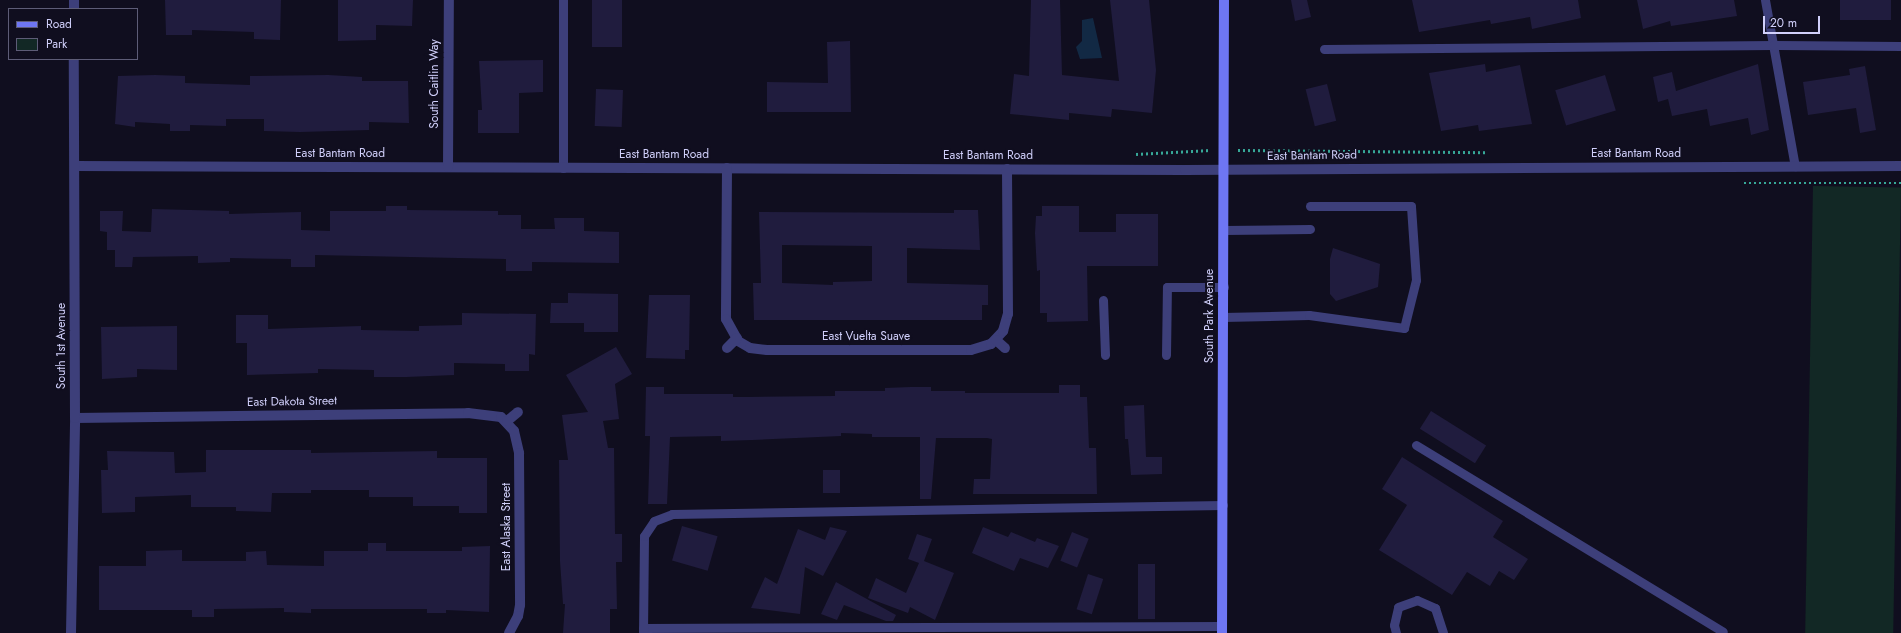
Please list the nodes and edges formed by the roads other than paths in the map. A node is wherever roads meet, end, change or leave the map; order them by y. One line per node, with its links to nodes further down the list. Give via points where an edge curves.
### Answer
1 (449, 0): 12 (street, South Caitlin Way)
2 (563, 0): 13 (lane)
3 (1224, 0): 16 (main road, South Park Avenue)
4 (1766, 0): 5 (lane)
5 (1773, 45): 6 (lane); 7 (lane); 10 (lane)
6 (1901, 46)
7 (1324, 49)
8 (74, 60): 9 (street, South 1st Avenue)
9 (75, 166): 12 (street, East Bantam Road); 30 (street, South 1st Avenue)
10 (1796, 166): 11 (street, East Bantam Road); 16 (street, East Bantam Road)
11 (1901, 166)
12 (448, 167): 13 (street, East Bantam Road)
13 (563, 168): 14 (street, East Bantam Road)
14 (727, 168): 15 (street, East Bantam Road); 23 (street, East Vuelta Suave, via 726,319)
15 (1007, 169): 16 (street, East Bantam Road); 24 (street, via 1008,314)
16 (1224, 170): 19 (main road, South Park Avenue)
17 (1310, 206): 22 (lane, via 1411,206 1416,280 1404,328 1309,315)
18 (1310, 229): 19 (lane)
19 (1224, 230): 20 (main road, South Park Avenue)
20 (1224, 287): 22 (main road, South Park Avenue); 28 (lane, via 1167,287)
21 (1103, 300): 27 (lane)
22 (1223, 317): 33 (main road, South Park Avenue)
23 (737, 338): 24 (street, East Vuelta Suave, via 750,348 766,350 971,350 982,348); 25 (street)
24 (996, 340): 26 (street)
25 (727, 348)
26 (1005, 348)
27 (1105, 355)
28 (1166, 355)
29 (518, 412): 31 (street)
30 (75, 418): 31 (street, East Dakota Street, via 468,413 492,415); 37 (street, South 1st Avenue)
31 (507, 421): 38 (street, East Alaska Street, via 518,440 519,453 520,605 518,616)
32 (1416, 445): 36 (lane)
33 (1223, 505): 34 (main road, South Park Avenue); 35 (lane, via 672,514 654,521 644,536)
34 (1222, 629): 35 (lane)
35 (643, 630)
36 (1723, 632)
37 (71, 633)
38 (509, 633)
39 (1396, 633): 40 (lane, via 1394,625 1398,607 1417,600 1435,608)
40 (1443, 633)

